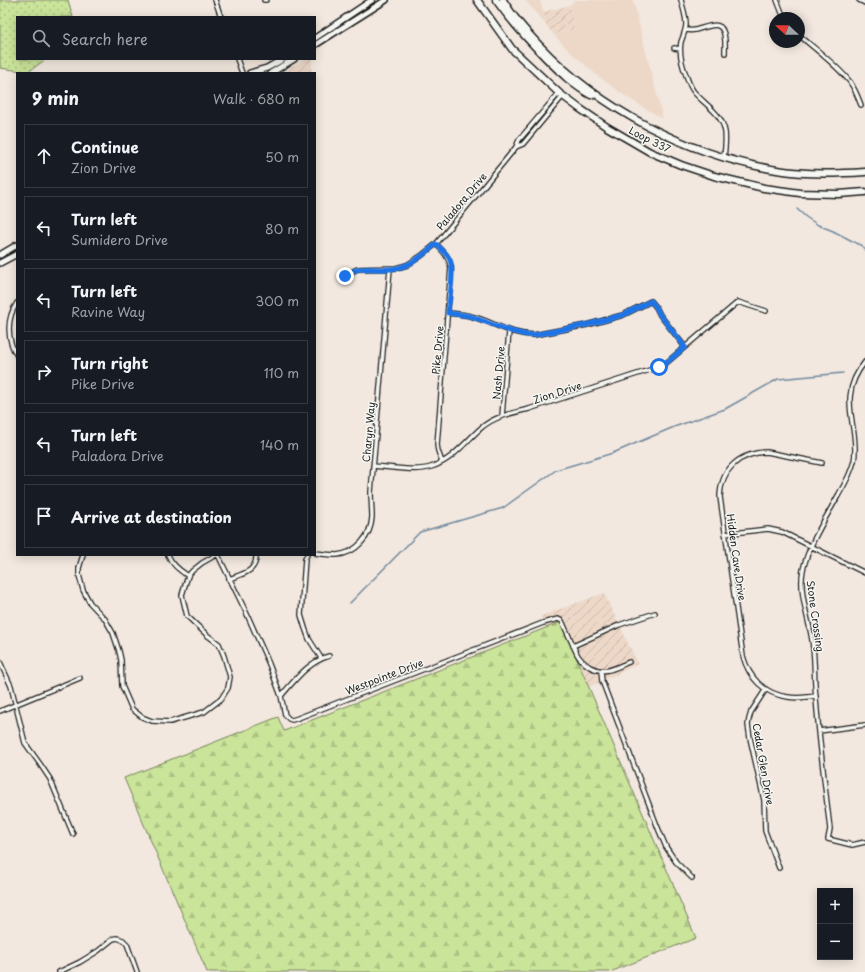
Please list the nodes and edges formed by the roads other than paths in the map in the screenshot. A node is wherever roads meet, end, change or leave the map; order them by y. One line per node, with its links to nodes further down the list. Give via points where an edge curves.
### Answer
1 (215, 0): 12 (street)
2 (372, 0): 14 (street)
3 (386, 0): 16 (street)
4 (477, 0): 26 (main road, Loop 337, via 512,49)
5 (496, 0): 27 (main road, via 532,45 559,71 579,88)
6 (503, 0): 27 (main road, Loop 337, via 524,29 558,64)
7 (681, 0): 13 (street)
8 (777, 0): 11 (street)
9 (859, 0): 10 (street)
10 (865, 3)
11 (782, 12)
12 (221, 16)
13 (686, 30): 18 (street); 19 (street, via 712,25 722,27)
14 (316, 37)
15 (805, 40): 28 (street, via 845,76)
16 (316, 44)
17 (674, 48): 18 (street)
18 (680, 48): 29 (street, via 683,66 693,91 719,116 724,126)
19 (725, 53)
20 (237, 60): 23 (street)
21 (281, 60): 24 (street)
22 (292, 60): 25 (street)
23 (242, 72)
24 (253, 72)
25 (273, 72)
26 (561, 94): 31 (main road, Loop 337, via 607,127 650,152 714,176 764,188 800,193); 32 (street, Paladora Drive, via 519,140 516,147)
27 (604, 100): 29 (main road, Loop 337, via 642,124)
28 (861, 104)
29 (724, 157): 30 (main road, Loop 337, via 761,167 794,172)
30 (865, 172)
31 (865, 192)
32 (436, 244): 37 (street, Paladora Drive, via 415,261); 41 (street, Pike Drive, via 450,260 452,267)
33 (16, 246): 34 (street)
34 (0, 255)
35 (16, 255): 36 (street)
36 (0, 263)
37 (390, 269): 38 (street, Paladora Drive, via 357,269); 49 (street, Charyn Way)
38 (345, 276)
39 (16, 305): 44 (street, via 9,323)
40 (766, 311): 43 (street, Zion Drive, via 738,302)
41 (448, 313): 42 (street, via 470,316); 47 (street, Pike Drive, via 437,445)
42 (510, 331): 43 (street, via 534,335 586,325 623,315 651,301); 46 (street, Nash Drive)
43 (685, 347): 46 (street, Zion Drive, via 659,367)
44 (16, 354)
45 (865, 362): 51 (street, Stone Crossing, via 854,380 850,396 854,461 847,480)
46 (502, 416): 47 (street, Zion Drive, via 482,427 450,458)
47 (442, 462): 49 (street, Zion Drive, via 426,469)
48 (822, 463): 50 (street, Hidden Cave Drive, via 767,452 750,454 735,462 723,479 720,490)
49 (373, 466): 52 (street, Charyn Way, via 370,492 372,516 367,536 357,547 341,554)
50 (726, 534): 51 (street, via 768,529 782,532); 70 (street, Hidden Cave Drive, via 743,656 749,672)
51 (811, 546): 59 (street); 72 (street, Stone Crossing, via 802,573 802,593 813,648)
52 (316, 553)
53 (83, 556): 60 (street, via 79,575 83,590 113,633 122,660 124,692 132,709 152,721 170,722 204,712 221,699 228,688 230,677 219,644 206,635 188,616 182,595)
54 (168, 556): 60 (street, via 172,563)
55 (215, 556): 60 (street)
56 (218, 556): 61 (street, Westpointe Drive)
57 (256, 556): 61 (street, via 254,566 247,572)
58 (306, 556): 65 (street, via 301,615 309,639)
59 (865, 573)
60 (188, 576)
61 (229, 579): 71 (street, Westpointe Drive, via 269,664)
62 (655, 613): 63 (street, via 619,625)
63 (573, 646): 68 (street, Westpointe Drive, via 581,660); 71 (street, Westpointe Drive, via 562,621 558,619 295,719 286,716)
64 (329, 656): 65 (street)
65 (321, 658): 71 (street, via 301,673)
66 (0, 662): 73 (street, via 11,686)
67 (629, 662): 68 (street)
68 (601, 671): 80 (street, via 602,681 666,847)
69 (80, 678): 73 (street)
70 (766, 690): 72 (street, Hidden Cave Drive, via 795,698); 79 (street, Cedar Glen Drive, via 751,712 748,725 764,800 765,831)
71 (281, 696)
72 (816, 696): 76 (street, Stone Crossing)
73 (15, 705): 74 (street); 77 (street, via 25,744 50,779)
74 (0, 711)
75 (865, 725): 76 (street)
76 (819, 731): 78 (street, Stone Crossing, via 830,829 828,839 852,845)
77 (73, 834)
78 (865, 842)
79 (779, 868)
80 (692, 878)
81 (59, 972): 82 (street, via 118,938 126,944)
82 (137, 972)

